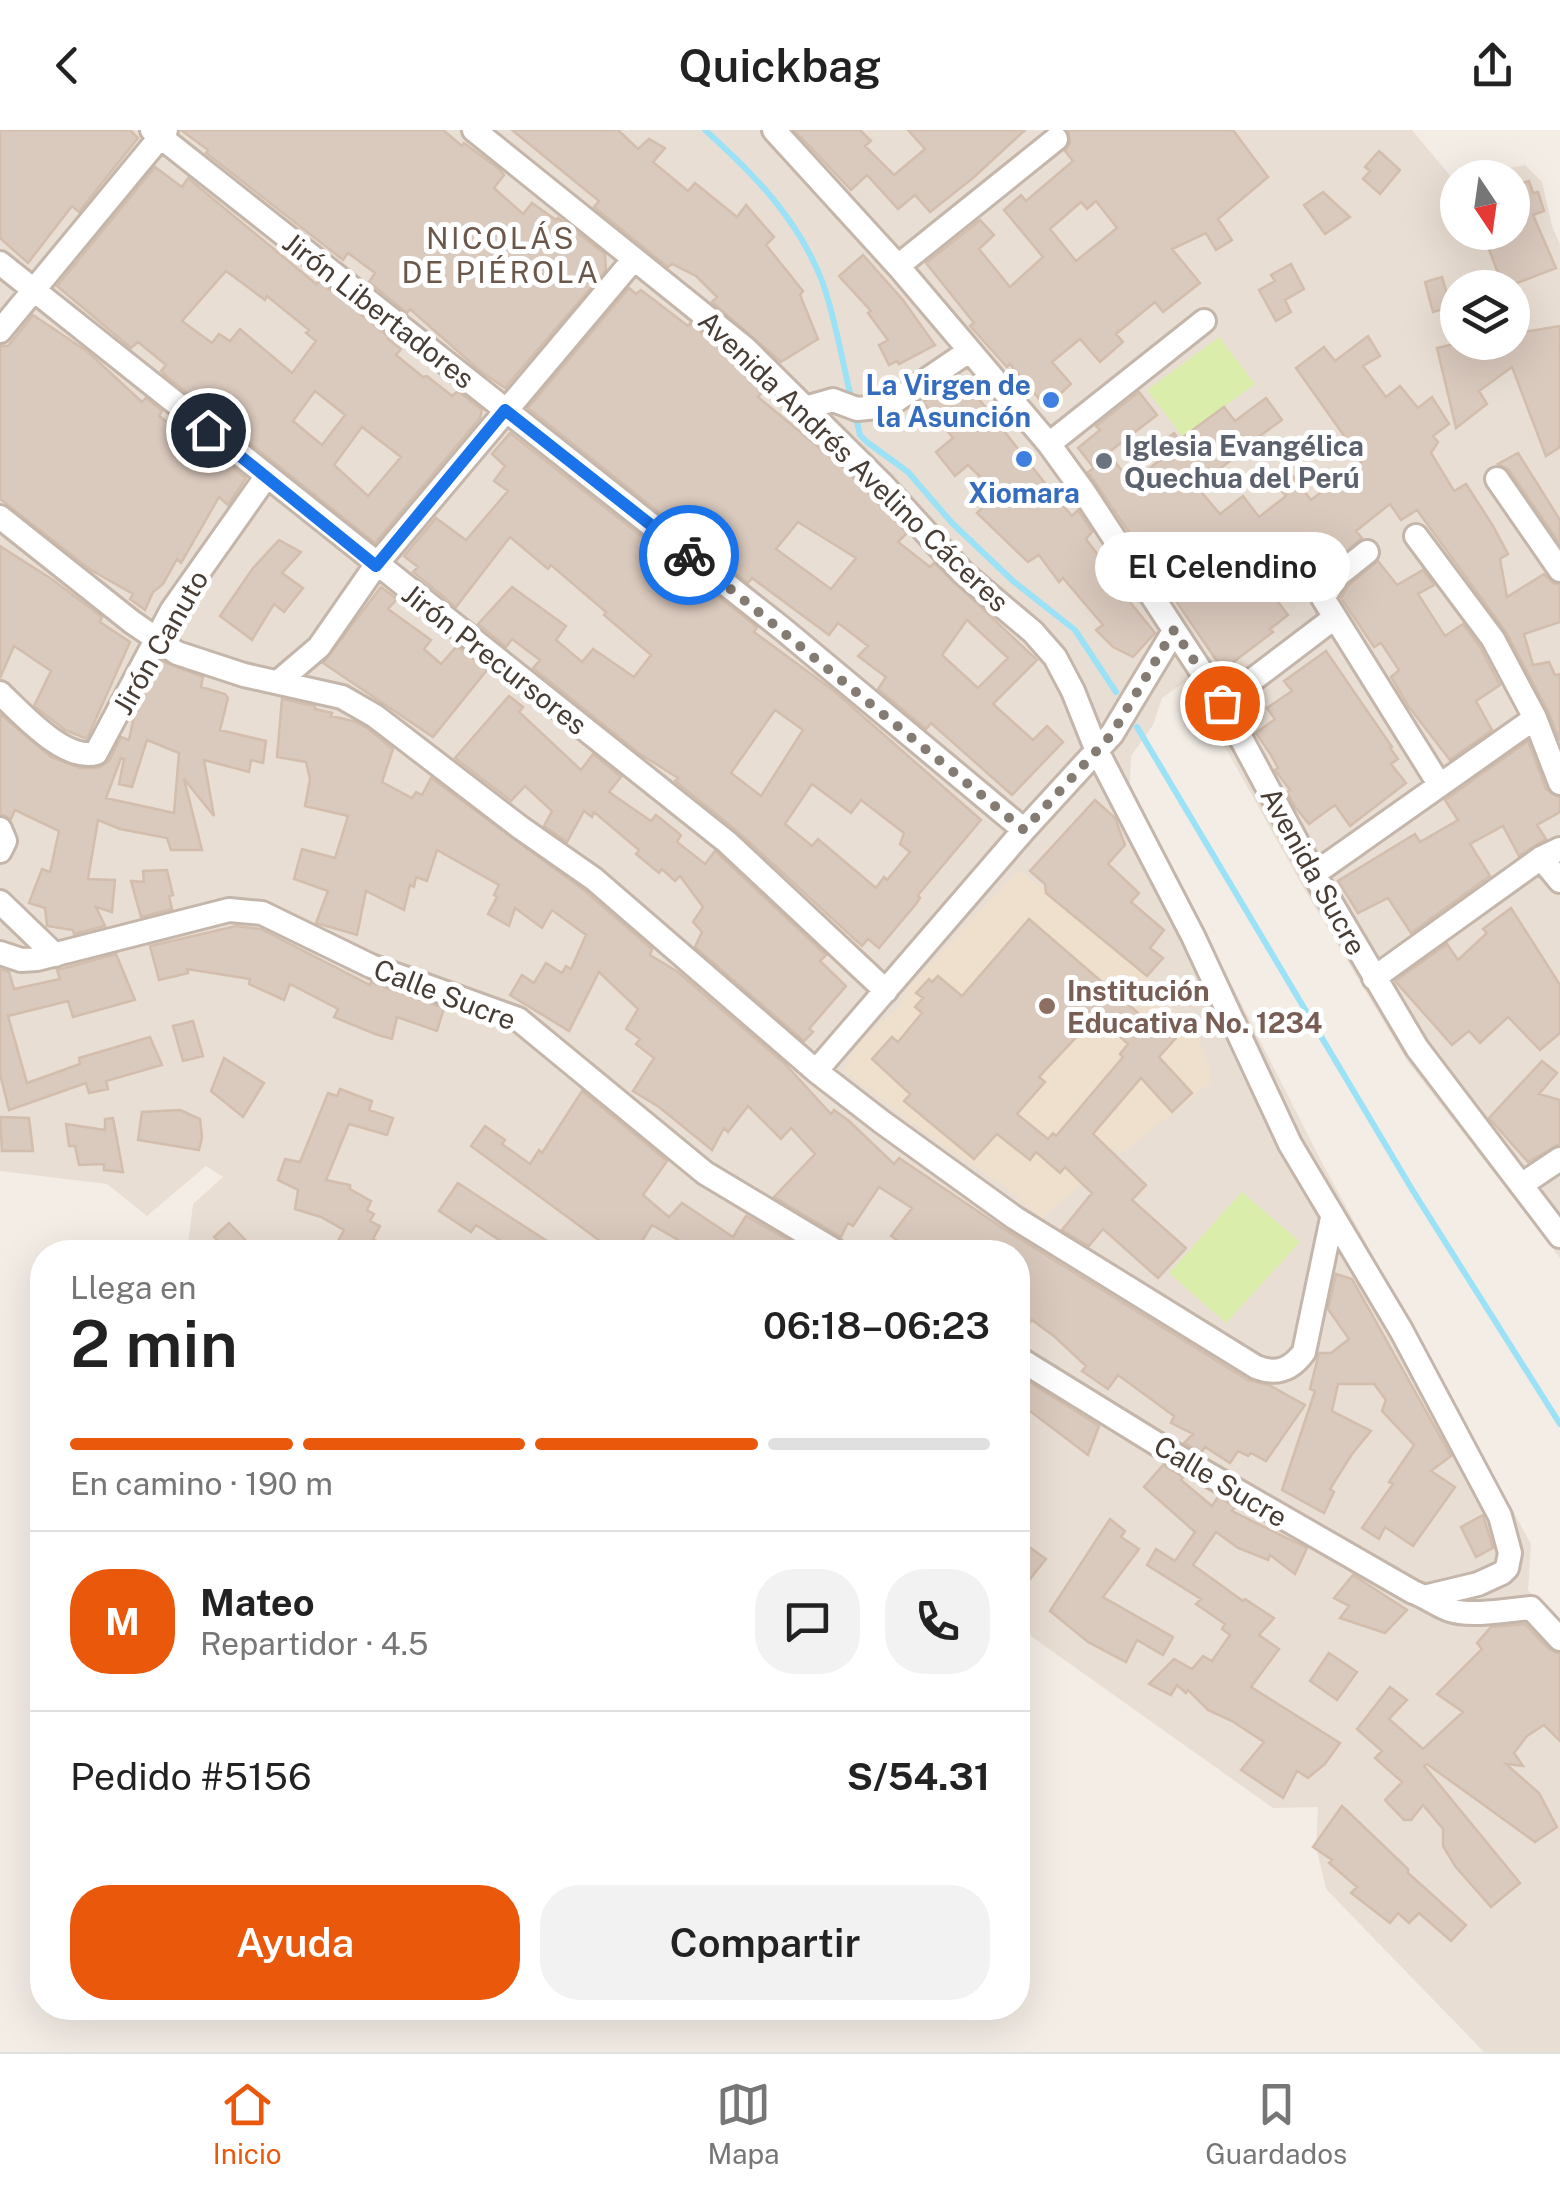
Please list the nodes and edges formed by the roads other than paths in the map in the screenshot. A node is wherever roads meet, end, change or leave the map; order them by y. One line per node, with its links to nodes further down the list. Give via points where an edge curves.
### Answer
1 (474, 130): 5 (street, Avenida Andrés Avelino Cáceres)
2 (774, 130): 7 (street, Avenida Sucre)
3 (159, 132): 8 (street); 13 (street, Jirón Libertadores)
4 (1056, 139): 7 (street)
5 (634, 260): 12 (street, Avenida Andrés Avelino Cáceres, via 745,348); 13 (street)
6 (0, 263): 8 (street, Jirón Precursores)
7 (898, 266): 11 (street, Avenida Sucre)
8 (33, 290): 10 (street); 15 (street, Jirón Precursores)
9 (1204, 321): 14 (street)
10 (0, 331)
11 (968, 350): 12 (street, via 895,403 847,406 832,400); 14 (street, Avenida Sucre)
12 (805, 408): 29 (street, Avenida Andrés Avelino Cáceres, via 963,573 1046,646)
13 (505, 410): 20 (street); 33 (street, Jirón Libertadores)
14 (1049, 444): 23 (street, Avenida Sucre)
15 (266, 477): 20 (street, Jirón Precursores); 24 (street, Jirón Canuto)
16 (1497, 479): 21 (street)
17 (0, 517): 24 (street)
18 (1416, 536): 28 (street, via 1492,639)
19 (1367, 552): 22 (street, via 1337,576 1323,598)
20 (376, 566): 25 (street, via 319,647); 42 (street, Jirón Precursores, via 727,842)
21 (1560, 570)
22 (1334, 618): 27 (street); 31 (street)
23 (1174, 630): 27 (street, Avenida Sucre); 29 (street)
24 (156, 639): 25 (street, via 199,662); 26 (street, Jirón Canuto, via 101,748 89,755 55,741)
25 (278, 682): 43 (street, via 342,697 389,726 620,900)
26 (0, 693)
27 (1222, 703): 36 (street, Avenida Sucre)
28 (1535, 718): 30 (street); 31 (street)
29 (1097, 751): 33 (street); 46 (street, Avenida Andrés Avelino Cáceres)
30 (1560, 783)
31 (1439, 784): 36 (street)
32 (0, 830): 34 (street)
33 (1024, 830): 42 (street)
34 (0, 851)
35 (1551, 854): 37 (street); 41 (street)
36 (1314, 874): 41 (street, Avenida Sucre)
37 (1560, 881)
38 (0, 902): 40 (street)
39 (0, 953): 40 (street, Calle Sucre, via 21,960)
40 (55, 954): 48 (street, Calle Sucre, via 229,910 270,916 371,966 518,1020 705,1172)
41 (1374, 978): 45 (street, Avenida Sucre, via 1434,1074)
42 (886, 990): 43 (street)
43 (816, 1072): 46 (street, via 1015,1218 1270,1372 1290,1367 1304,1352)
44 (1560, 1158): 45 (street)
45 (1521, 1184): 47 (street, Avenida Sucre)
46 (1332, 1218): 50 (street, Avenida Andrés Avelino Cáceres, via 1416,1357 1506,1530 1510,1553 1502,1573)
47 (1560, 1236)
48 (817, 1240)
49 (1030, 1365): 50 (street, Calle Sucre, via 1301,1529)
50 (1428, 1596): 51 (street, Calle Sucre, via 1461,1612 1531,1608)
51 (1560, 1639)

